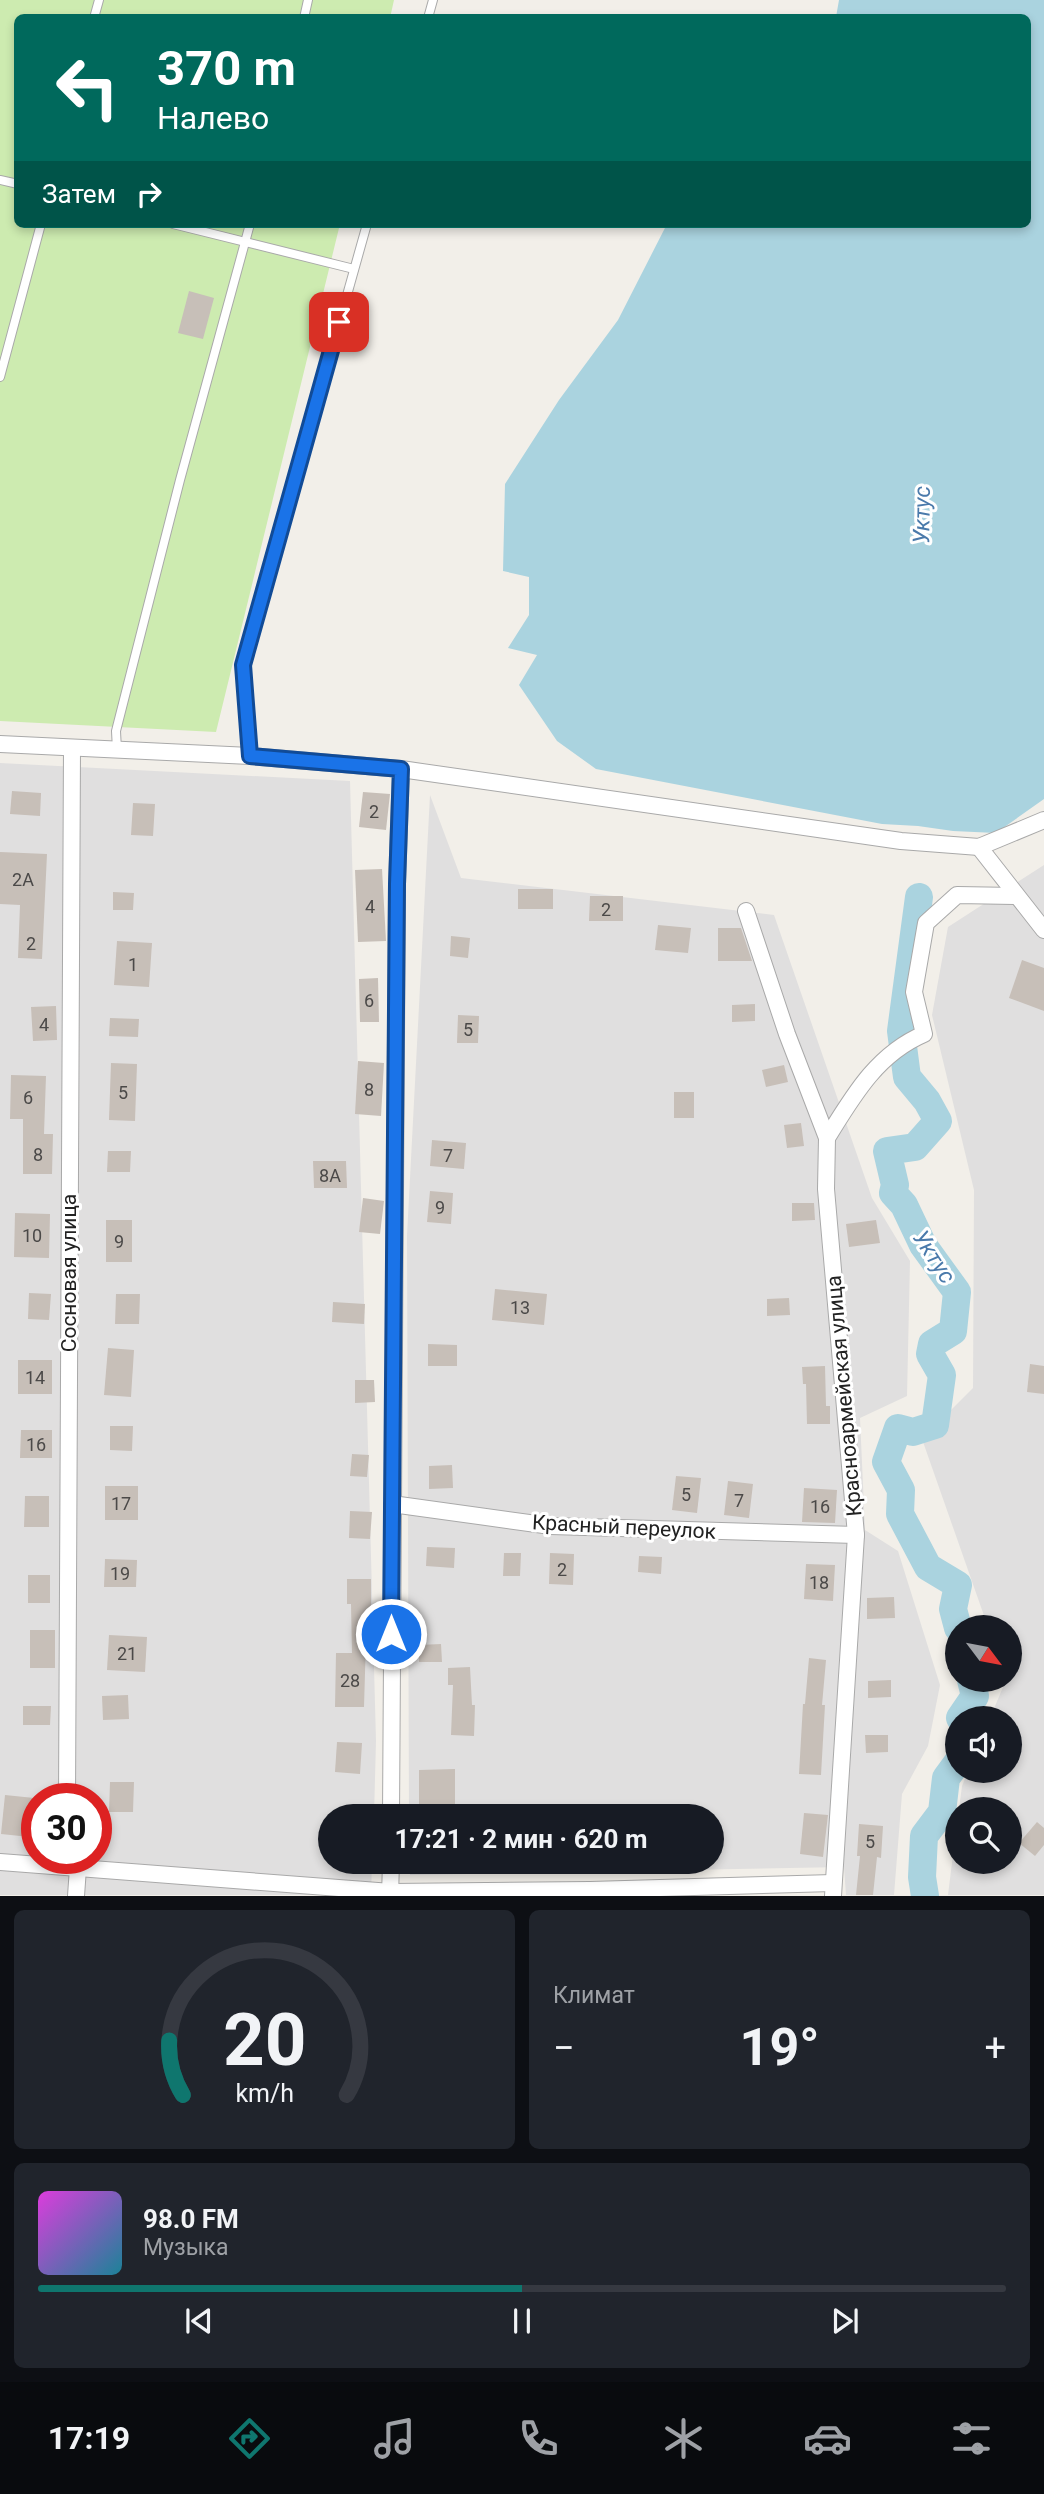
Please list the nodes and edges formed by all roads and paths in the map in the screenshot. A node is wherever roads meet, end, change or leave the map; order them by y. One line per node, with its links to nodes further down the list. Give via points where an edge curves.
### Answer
1 (40, 228): 7 (lane)
2 (188, 228): 5 (lane)
3 (249, 228): 5 (lane)
4 (366, 228): 6 (lane)
5 (245, 243): 6 (lane); 10 (lane, via 116,731)
6 (354, 269): 11 (lane, via 243,665)
7 (0, 377)
8 (0, 744): 9 (street)
9 (72, 748): 10 (street); 21 (street, Сосновая улица)
10 (117, 750): 11 (street)
11 (250, 756): 12 (street)
12 (401, 769): 14 (street, via 901,841); 19 (street)
13 (1044, 820): 14 (street)
14 (979, 847): 15 (street)
15 (1015, 896): 17 (street); 18 (street, via 957,895 926,923 914,992 924,1034 905,1042 861,1082)
16 (746, 911): 18 (street, Красноармейская улица)
17 (1044, 930)
18 (827, 1138): 20 (street, Красноармейская улица, via 826,1189)
19 (392, 1504): 20 (street, Красный переулок, via 551,1526); 22 (street)
20 (856, 1535): 28 (street, Красноармейская улица)
21 (67, 1783)
22 (391, 1804)
23 (0, 1862): 24 (street)
24 (21, 1862)
25 (112, 1867): 29 (street)
26 (76, 1874): 30 (street)
27 (391, 1874): 29 (street)
28 (833, 1889): 29 (street)
29 (391, 1894)
30 (76, 1895)

